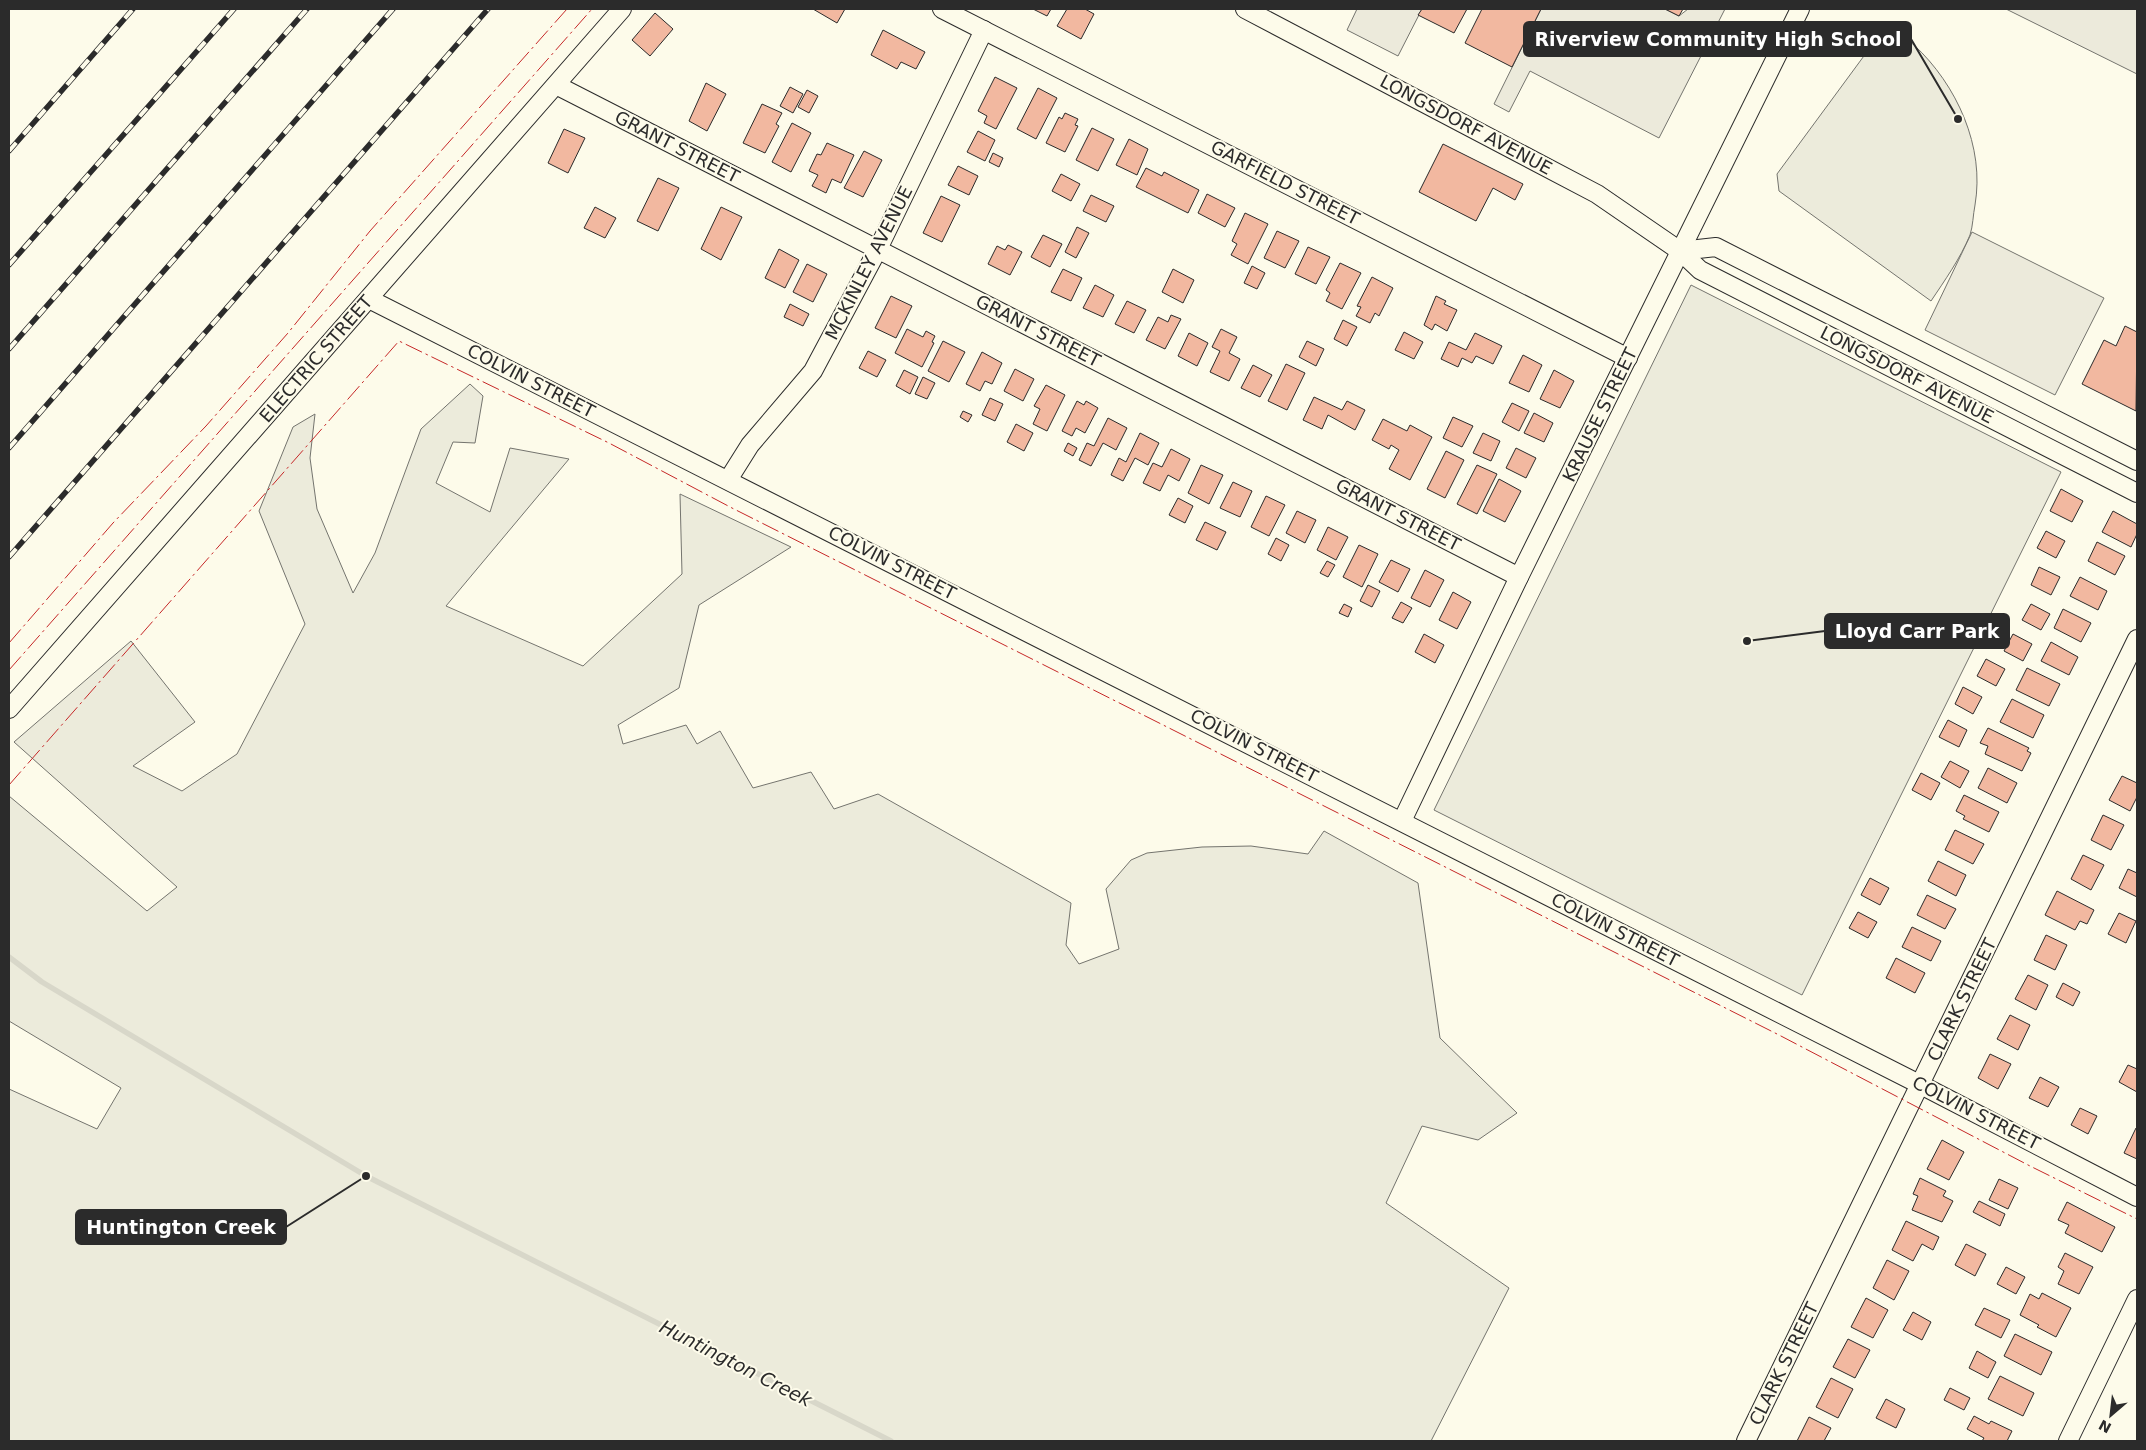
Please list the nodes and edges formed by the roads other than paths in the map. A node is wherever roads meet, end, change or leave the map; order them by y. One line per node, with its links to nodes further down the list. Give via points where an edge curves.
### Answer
1 (622, 9): 6 (street, ELECTRIC STREET)
2 (942, 9): 5 (street, GARFIELD STREET)
3 (1246, 9): 8 (street, LONGSDORF AVENUE, via 1597,194)
4 (1800, 9): 8 (street, KRAUSE STREET)
5 (984, 30): 7 (street, MCKINLEY AVENUE); 10 (street, GARFIELD STREET)
6 (556, 85): 7 (street, GRANT STREET); 9 (street, ELECTRIC STREET)
7 (878, 249): 12 (street, MCKINLEY AVENUE, via 813,371 750,445); 14 (street, GRANT STREET)
8 (1680, 251): 10 (street, KRAUSE STREET); 11 (street, LONGSDORF AVENUE, via 1716,247); 13 (street, LONGSDORF AVENUE, via 1700,270)
9 (369, 298): 12 (street, COLVIN STREET); 16 (street, ELECTRIC STREET)
10 (1628, 358): 14 (street, KRAUSE STREET)
11 (2137, 461)
12 (728, 480): 17 (street, COLVIN STREET)
13 (2137, 493)
14 (1519, 577): 17 (street, KRAUSE STREET)
15 (2137, 639): 18 (street, CLARK STREET)
16 (9, 709)
17 (1402, 821): 18 (street, COLVIN STREET)
18 (1921, 1085): 19 (street, COLVIN STREET); 21 (street, CLARK STREET)
19 (2137, 1197)
20 (2137, 1299): 22 (street)
21 (1746, 1441)
22 (2068, 1441)

